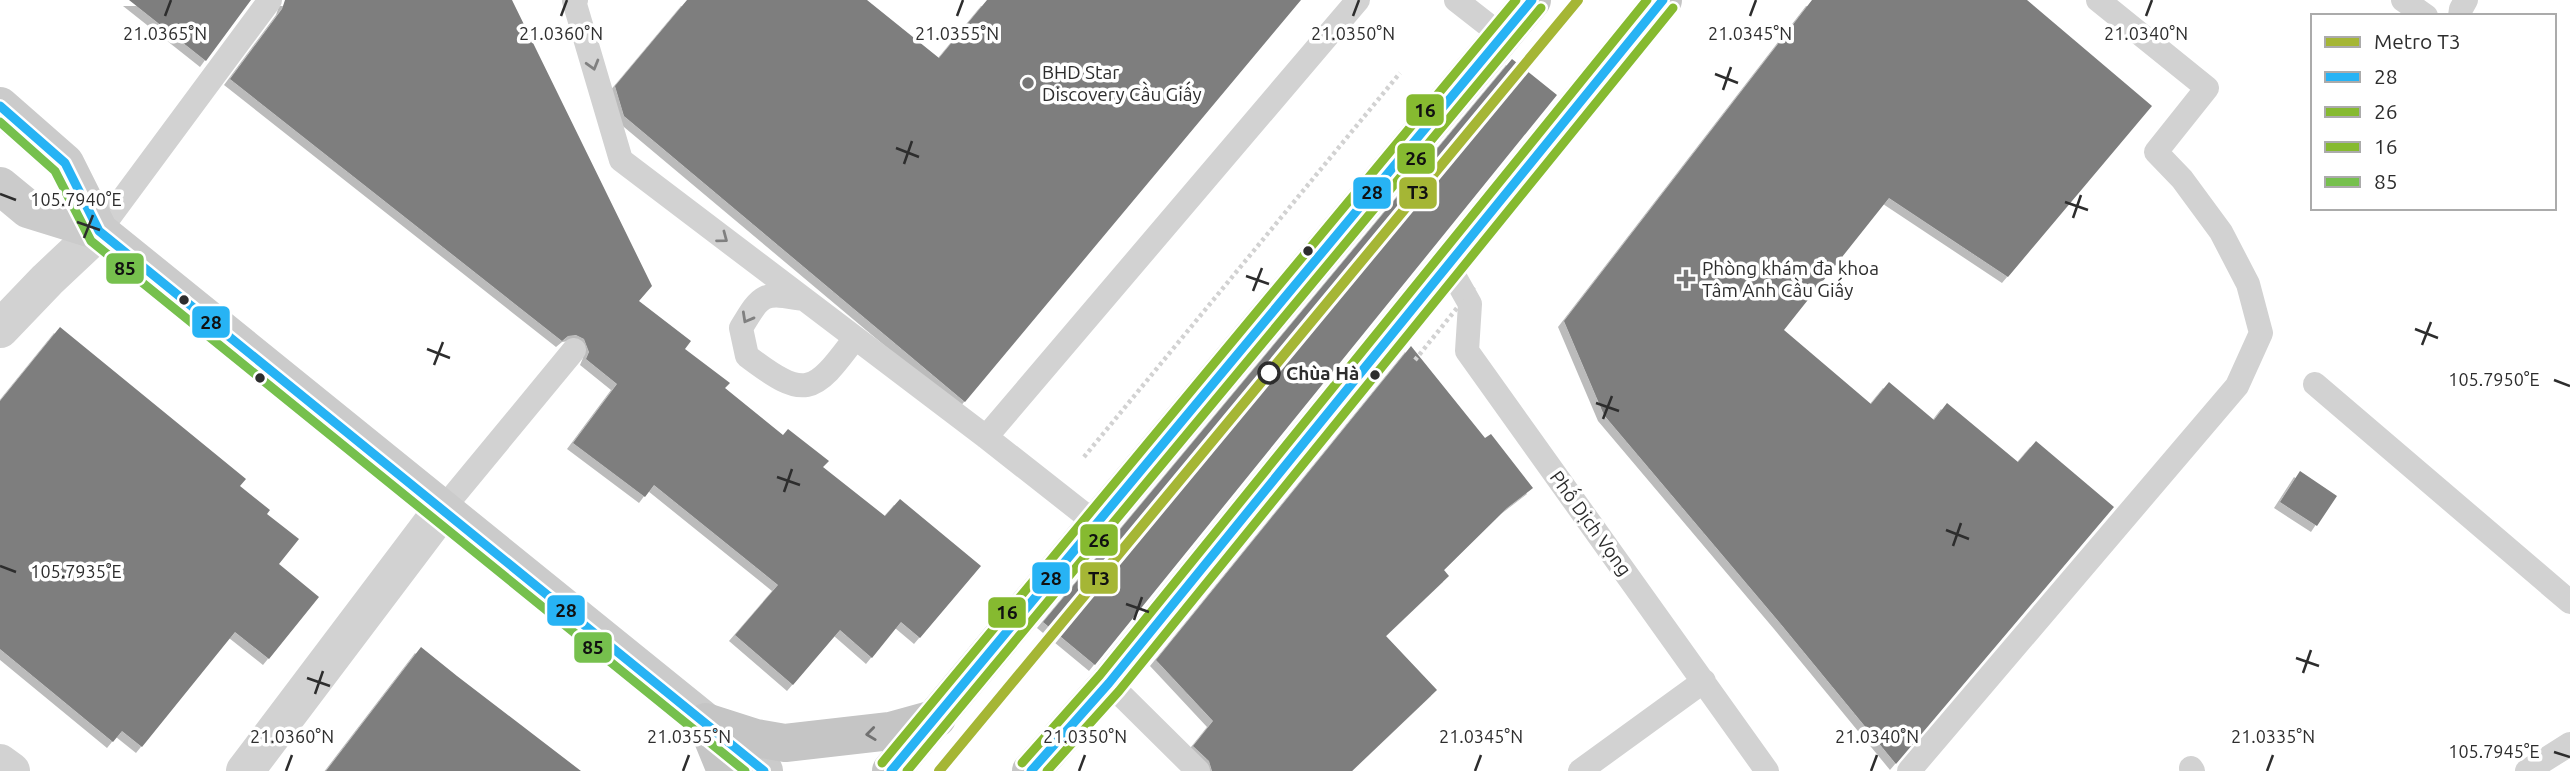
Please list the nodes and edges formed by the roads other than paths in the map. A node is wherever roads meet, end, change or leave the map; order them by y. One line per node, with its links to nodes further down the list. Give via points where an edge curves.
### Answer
1 (270, 0): 13 (lane)
2 (576, 0): 15 (lane, one-way to 15, via 621,160)
3 (1358, 0): 20 (lane)
4 (1456, 0): 10 (lane)
5 (1532, 0): 10 (main road)
6 (1664, 0): 14 (main road)
7 (2098, 0): 39 (lane, via 2207,88 2157,152 2221,232 2248,284 2261,333 2237,386)
8 (2403, 0): 9 (lane)
9 (2423, 14)
10 (1502, 36): 22 (main road)
11 (0, 106): 13 (street, via 65,163)
12 (0, 186): 13 (street, via 28,209)
13 (99, 231): 16 (street); 21 (street)
14 (1461, 276): 24 (lane, Phố Dịch Vọng, via 1470,304 1467,351); 25 (main road)
15 (804, 299): 17 (lane); 17 (lane, one-way to 17, via 774,294 757,302 741,328 747,356 778,379 796,386 811,384 821,379)
16 (0, 329)
17 (855, 338): 20 (lane)
18 (573, 350): 21 (lane)
19 (2315, 384): 23 (lane)
20 (986, 437): 22 (lane)
21 (442, 510): 27 (street); 31 (street)
22 (1098, 525): 26 (main road)
23 (2570, 602)
24 (1704, 681): 37 (lane); 38 (lane, Phố Dịch Vọng)
25 (1109, 683): 35 (main road); 36 (lane)
26 (937, 718): 27 (main road, one-way to 27, via 890,731 785,743); 34 (main road)
27 (706, 722): 32 (main road); 33 (street)
28 (2570, 744): 40 (lane)
29 (0, 763): 30 (street)
30 (11, 771)
31 (245, 771)
32 (726, 771)
33 (764, 771)
34 (891, 771)
35 (1031, 771)
36 (1198, 771)
37 (1580, 771)
38 (1767, 771)
39 (1909, 771)
40 (2527, 771)

